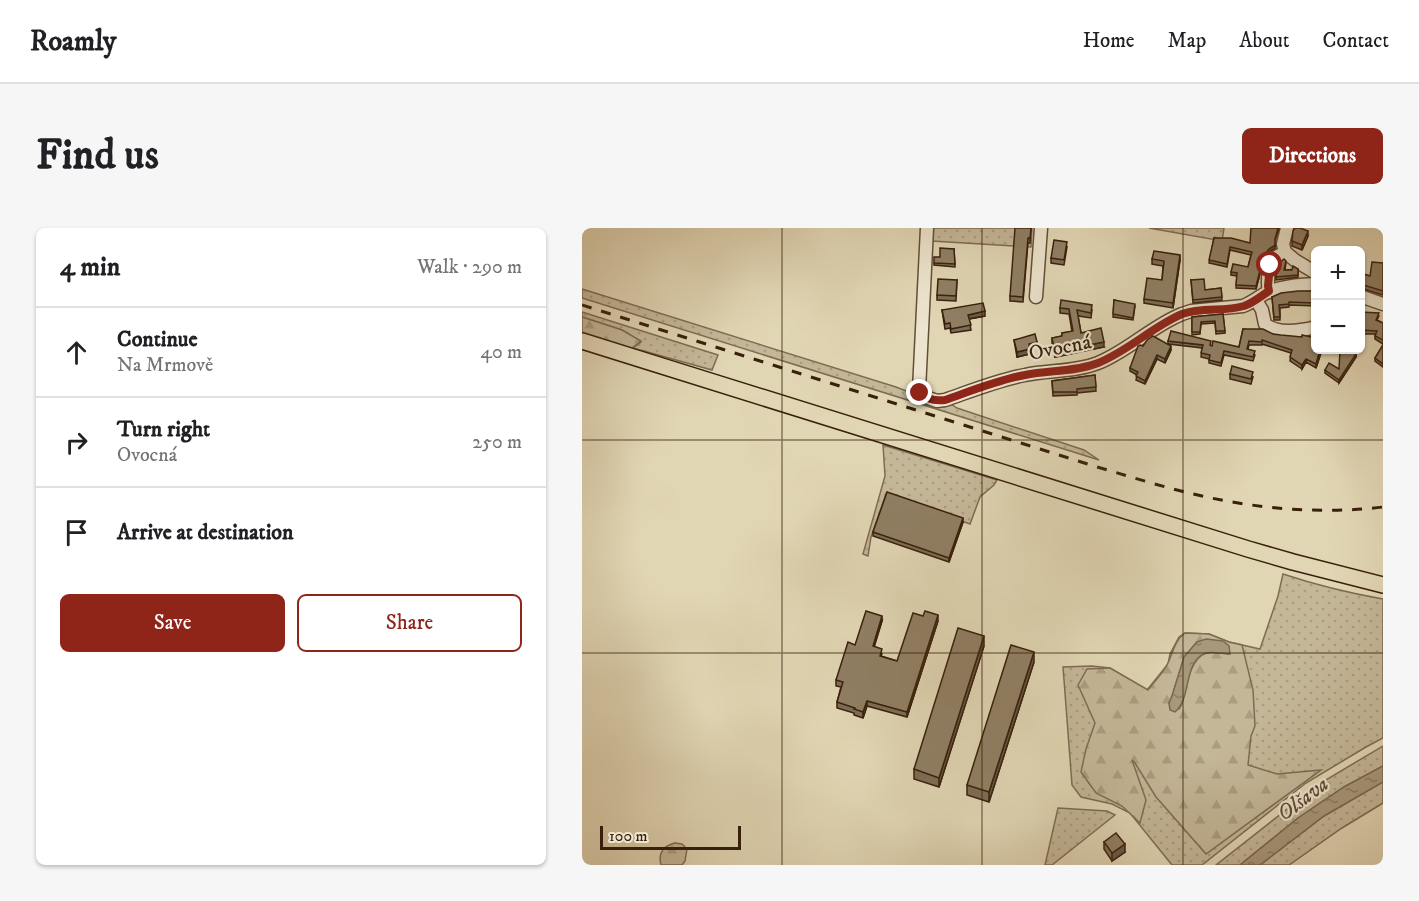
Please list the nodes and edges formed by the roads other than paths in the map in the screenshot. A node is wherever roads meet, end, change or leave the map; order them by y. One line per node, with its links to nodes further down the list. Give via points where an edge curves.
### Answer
1 (927, 228): 10 (street, Ovocná, via 919,390 923,396 937,401 1007,379 1092,365 1182,314 1238,307)
2 (1041, 228): 8 (street)
3 (1287, 228): 4 (street)
4 (1285, 252): 5 (street); 7 (street, via 1271,263)
5 (1311, 270)
6 (1311, 285): 7 (street)
7 (1269, 291): 10 (street)
8 (1036, 297)
9 (1365, 298): 11 (street)
10 (1256, 300): 12 (street, via 1270,328 1291,332)
11 (1383, 304)
12 (1311, 328)
13 (582, 341): 14 (main road, via 1248,549)
14 (1383, 585)

